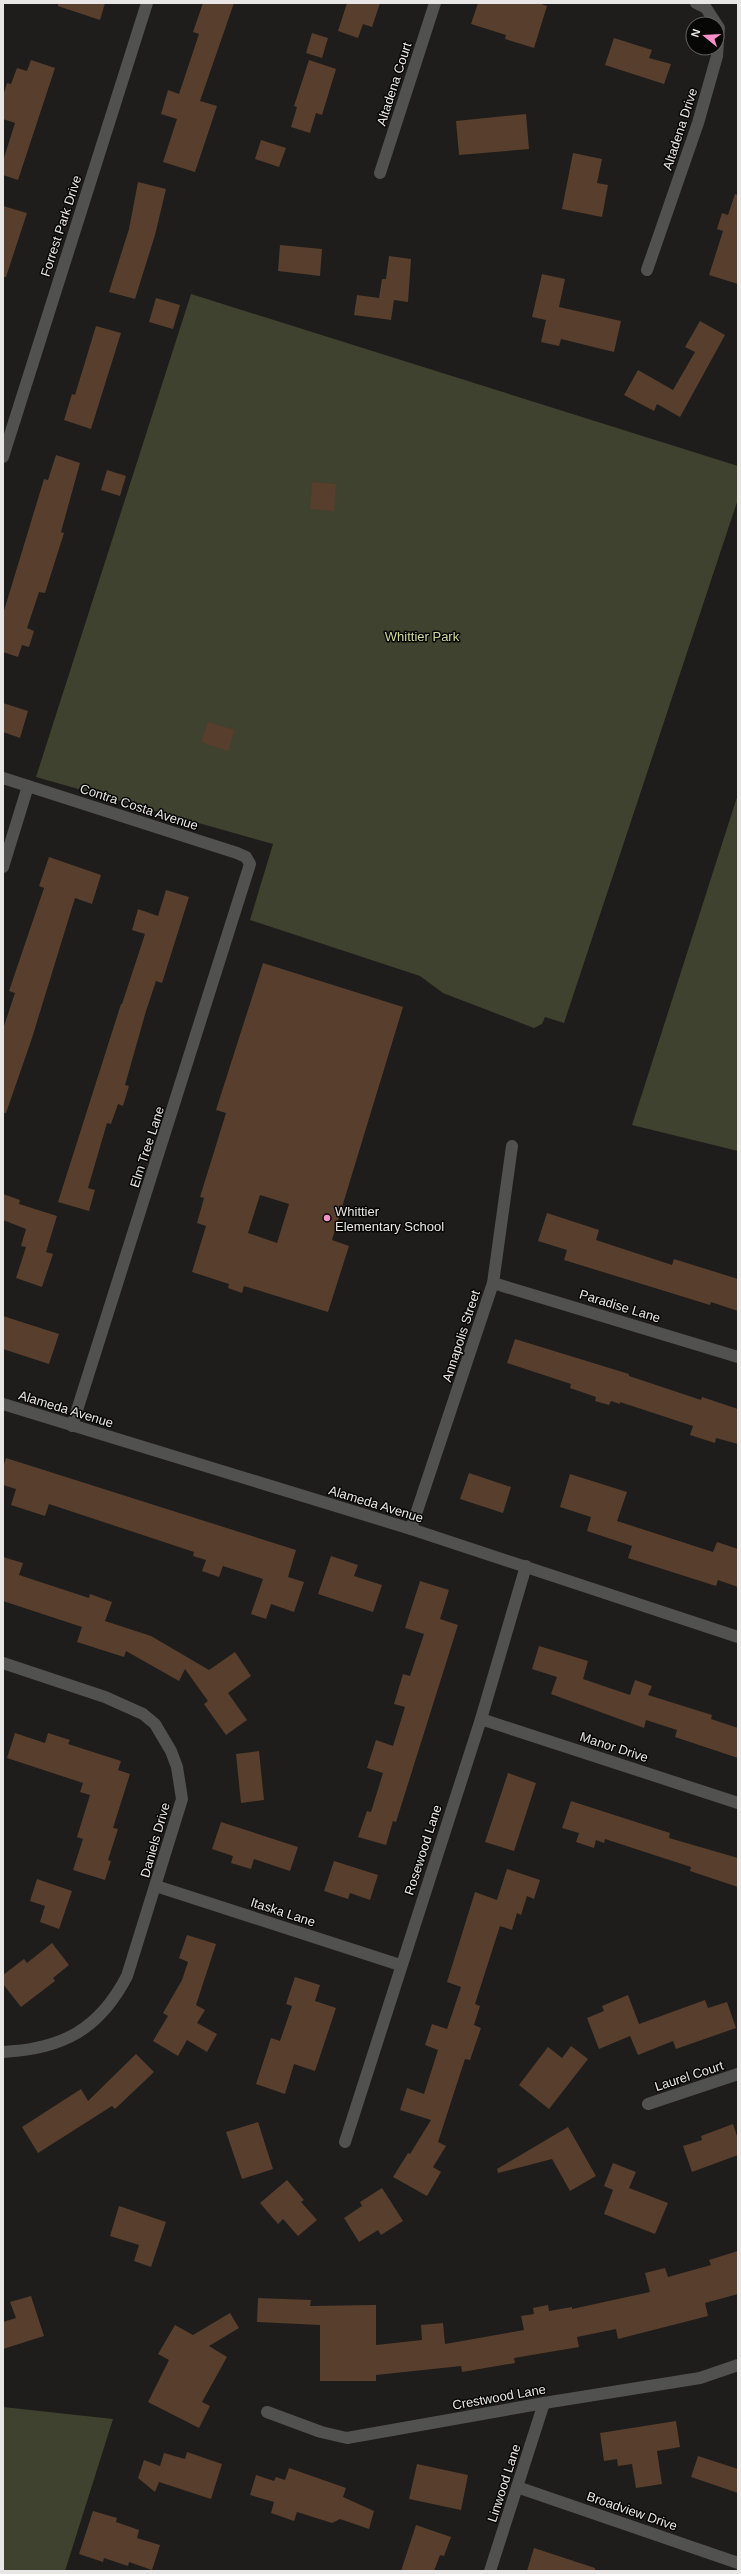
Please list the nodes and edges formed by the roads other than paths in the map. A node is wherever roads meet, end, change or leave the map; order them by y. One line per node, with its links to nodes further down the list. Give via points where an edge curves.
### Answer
1 (146, 3): 6 (street, Forrest Park Drive)
2 (435, 3): 4 (street, Altadena Court)
3 (696, 3): 5 (street, Altadena Drive, via 706,8 719,28 717,56 698,123)
4 (380, 173)
5 (647, 270)
6 (3, 457)
7 (3, 778): 8 (street, Contra Costa Avenue)
8 (28, 786): 9 (street); 10 (street, Contra Costa Avenue, via 240,854 250,864)
9 (3, 867)
10 (248, 877): 15 (street, Elm Tree Lane)
11 (512, 1146): 12 (street, Annapolis Street)
12 (493, 1283): 13 (street, Paradise Lane); 16 (street, Annapolis Street)
13 (738, 1357)
14 (3, 1404): 15 (street, Alameda Avenue)
15 (72, 1426): 16 (street, Alameda Avenue)
16 (411, 1529): 17 (street, Alameda Avenue)
17 (526, 1566): 18 (street, Alameda Avenue); 20 (street, Rosewood Lane)
18 (738, 1637)
19 (3, 1663): 22 (street, Daniels Drive, via 128,1706 143,1714 163,1735 177,1767 182,1799)
20 (481, 1719): 21 (street, Manor Drive); 23 (street, Rosewood Lane)
21 (738, 1803)
22 (156, 1886): 23 (street, Itaska Lane); 24 (street, Daniels Drive, via 127,1976 104,2012 71,2038 51,2046 30,2051)
23 (400, 1965): 27 (street, Rosewood Lane)
24 (3, 2052)
25 (738, 2074): 26 (street, Laurel Court)
26 (648, 2104)
27 (344, 2142)
28 (738, 2365): 29 (street, Crestwood Lane, via 700,2378)
29 (544, 2403): 30 (street, Crestwood Lane, via 347,2438 322,2432); 31 (street, Linwood Lane)
30 (267, 2412)
31 (517, 2487): 32 (street, Broadview Drive); 33 (street, Linwood Lane)
32 (738, 2563)
33 (490, 2571)

